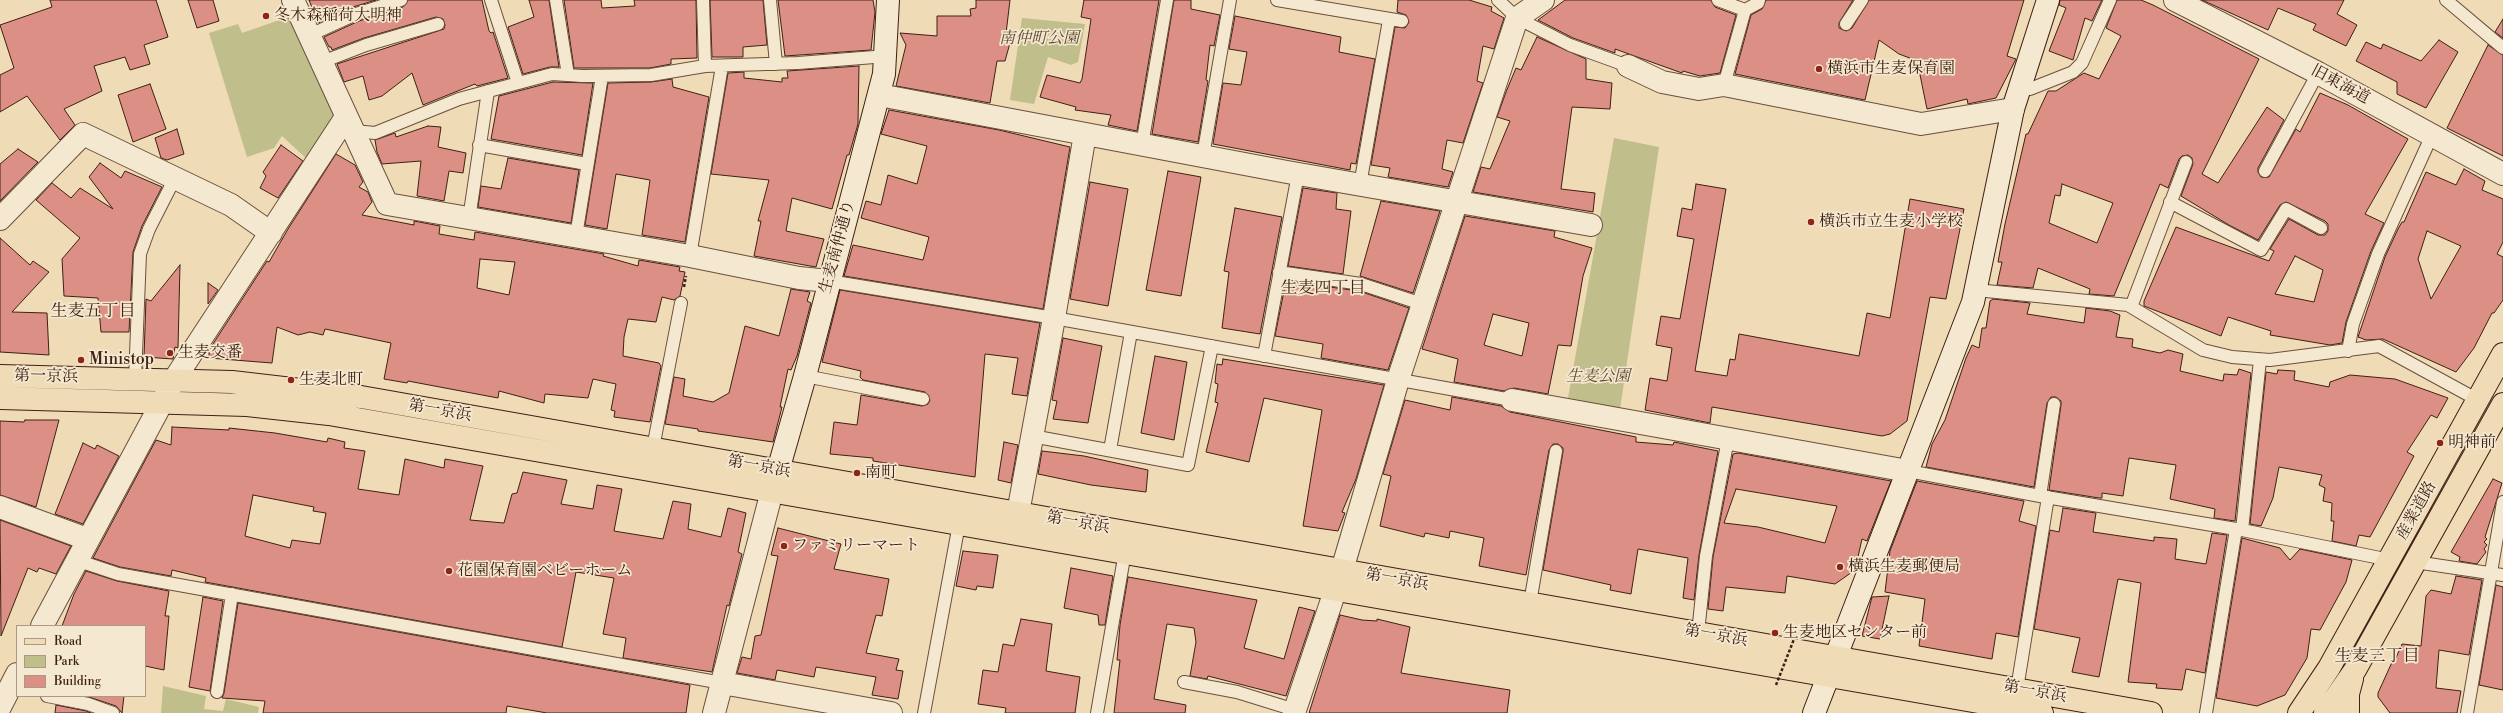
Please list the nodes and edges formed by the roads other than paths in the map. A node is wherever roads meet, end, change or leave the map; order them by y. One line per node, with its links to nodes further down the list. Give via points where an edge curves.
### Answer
1 (294, 0): 26 (street)
2 (401, 0): 26 (lane, via 356,14)
3 (491, 0): 37 (lane)
4 (556, 0): 35 (lane)
5 (703, 0): 31 (lane)
6 (770, 0): 30 (lane)
7 (888, 0): 28 (street, 生麦南仲通り)
8 (1167, 0): 46 (lane)
9 (1230, 0): 47 (lane)
10 (1277, 0): 22 (lane)
11 (1498, 0): 21 (lane)
12 (1543, 0): 21 (street)
13 (1718, 0): 20 (lane)
14 (1759, 0): 20 (lane)
15 (1862, 0): 25 (lane)
16 (2048, 0): 41 (street)
17 (2110, 0): 41 (lane, via 2082,63 2073,72 2030,89)
18 (2175, 0): 34 (street, 旧東海道)
19 (2446, 0): 27 (lane)
20 (1745, 10): 38 (lane)
21 (1516, 18): 33 (lane, via 1570,46); 55 (street)
22 (1389, 20): 23 (lane); 54 (lane)
23 (1402, 21)
24 (438, 24): 29 (lane, via 366,45)
25 (1846, 24)
26 (310, 35): 29 (street)
27 (2503, 48)
28 (887, 56): 30 (lane); 40 (street, 生麦南仲通り)
29 (322, 62): 42 (street)
30 (776, 64): 32 (lane)
31 (705, 66): 32 (lane); 36 (lane, via 652,75)
32 (722, 66): 63 (lane)
33 (1628, 66): 38 (street, via 1662,82 1699,89)
34 (2318, 73): 44 (street, 旧東海道); 50 (lane)
35 (568, 75): 36 (lane); 37 (lane, via 552,74)
36 (602, 76): 49 (lane)
37 (518, 83): 39 (lane)
38 (1724, 85): 41 (street, via 1921,124)
39 (488, 91): 42 (lane, via 458,100 375,133); 45 (lane)
40 (879, 95): 43 (street); 65 (street, 生麦南仲通り)
41 (2016, 99): 66 (street)
42 (350, 124): 58 (street, via 387,204); 61 (street)
43 (1085, 134): 46 (street); 70 (street)
44 (2432, 135): 52 (street, 旧東海道); 73 (lane, via 2378,254 2353,324)
45 (479, 145): 49 (lane); 58 (lane)
46 (1142, 145): 47 (street)
47 (1203, 156): 51 (street)
48 (2186, 162): 56 (lane)
49 (587, 164): 62 (lane)
50 (2264, 171)
51 (1298, 174): 54 (street); 64 (lane)
52 (2503, 174)
53 (175, 178): 57 (street, via 83,134); 61 (street, via 231,205); 79 (lane, via 140,254)
54 (1360, 185): 55 (street)
55 (1455, 201): 59 (street); 68 (street)
56 (2170, 202): 60 (lane, via 2261,250 2286,209); 69 (lane)
57 (0, 219)
58 (469, 219): 62 (street)
59 (1591, 225)
60 (2321, 228)
61 (271, 233): 80 (street)
62 (576, 236): 63 (street)
63 (688, 265): 65 (street)
64 (1279, 272): 68 (lane, via 1361,284); 75 (lane)
65 (829, 281): 70 (lane); 78 (street, 生麦南仲通り)
66 (1976, 290): 69 (lane); 95 (street)
67 (681, 303): 91 (lane)
68 (1422, 304): 81 (street)
69 (2131, 307): 76 (lane, via 2203,350)
70 (1054, 318): 71 (lane); 89 (street)
71 (1131, 332): 72 (lane); 92 (lane)
72 (1212, 346): 75 (lane); 92 (lane, via 1188,465)
73 (2348, 351): 76 (lane); 85 (lane, via 2379,346)
74 (2503, 354): 85 (main road, 産業道路)
75 (1264, 356): 81 (lane)
76 (2260, 360): 102 (lane)
77 (0, 376): 79 (main road, 第一京浜)
78 (805, 376): 83 (lane); 94 (street, 生麦南仲通り)
79 (135, 379): 80 (main road, 第一京浜)
80 (174, 380): 86 (street); 91 (main road, 第一京浜, via 232,382 362,397)
81 (1398, 380): 84 (lane); 110 (street)
82 (0, 398): 86 (main road, 第一京浜)
83 (923, 399)
84 (1512, 400): 90 (street)
85 (2478, 400): 106 (main road, 産業道路)
86 (163, 401): 96 (main road, 第一京浜, via 247,405 329,414); 103 (street)
87 (2054, 404): 97 (lane)
88 (2501, 415): 107 (main road, 産業道路)
89 (1032, 436): 92 (lane); 100 (street)
90 (1728, 439): 95 (street); 114 (lane, via 1706,556)
91 (653, 448): 94 (main road, 第一京浜)
92 (1110, 450)
93 (1556, 451): 112 (lane)
94 (779, 471): 96 (street, 生麦南仲通り); 100 (main road, 第一京浜)
95 (1908, 471): 97 (lane); 115 (street)
96 (772, 491): 101 (main road, 第一京浜); 119 (street, 生麦南仲通り)
97 (2044, 497): 102 (lane); 120 (lane)
98 (2503, 502): 108 (lane)
99 (0, 507): 103 (street)
100 (1018, 513): 110 (main road, 第一京浜)
101 (959, 524): 104 (main road, 第一京浜); 127 (lane)
102 (2239, 529): 106 (lane); 132 (lane)
103 (87, 539): 105 (street)
104 (1125, 552): 110 (main road, 第一京浜); 128 (lane)
105 (76, 560): 111 (lane, via 118,574); 113 (street)
106 (2390, 560): 116 (main road, 産業道路)
107 (2415, 562): 108 (lane); 117 (main road, 産業道路)
108 (2489, 572): 109 (lane); 137 (lane)
109 (2503, 574)
110 (1339, 580): 112 (main road, 第一京浜); 115 (main road, 第一京浜); 123 (street)
111 (232, 594): 119 (lane); 121 (lane)
112 (1530, 603): 114 (main road, 第一京浜)
113 (43, 625)
114 (1698, 633): 115 (main road, 第一京浜)
115 (1833, 666): 120 (main road, 第一京浜); 129 (street); 130 (main road, 第一京浜)
116 (2329, 668): 133 (main road, 産業道路); 134 (main road, 産業道路, via 2322,684)
117 (2355, 670): 135 (main road, 産業道路); 136 (main road, 産業道路, via 2348,694)
118 (1184, 682): 123 (lane, via 1237,692)
119 (722, 683): 125 (street, 生麦南仲通り); 126 (street)
120 (2017, 689): 131 (main road, 第一京浜)
121 (217, 692)
122 (52, 697): 124 (lane, via 88,704)
123 (1295, 712)
124 (113, 713)
125 (714, 713)
126 (891, 713)
127 (924, 713)
128 (1097, 713)
129 (1814, 713)
130 (2042, 713)
131 (2151, 713)
132 (2206, 713)
133 (2299, 713)
134 (2317, 713)
135 (2325, 713)
136 (2348, 713)
137 (2467, 713)

